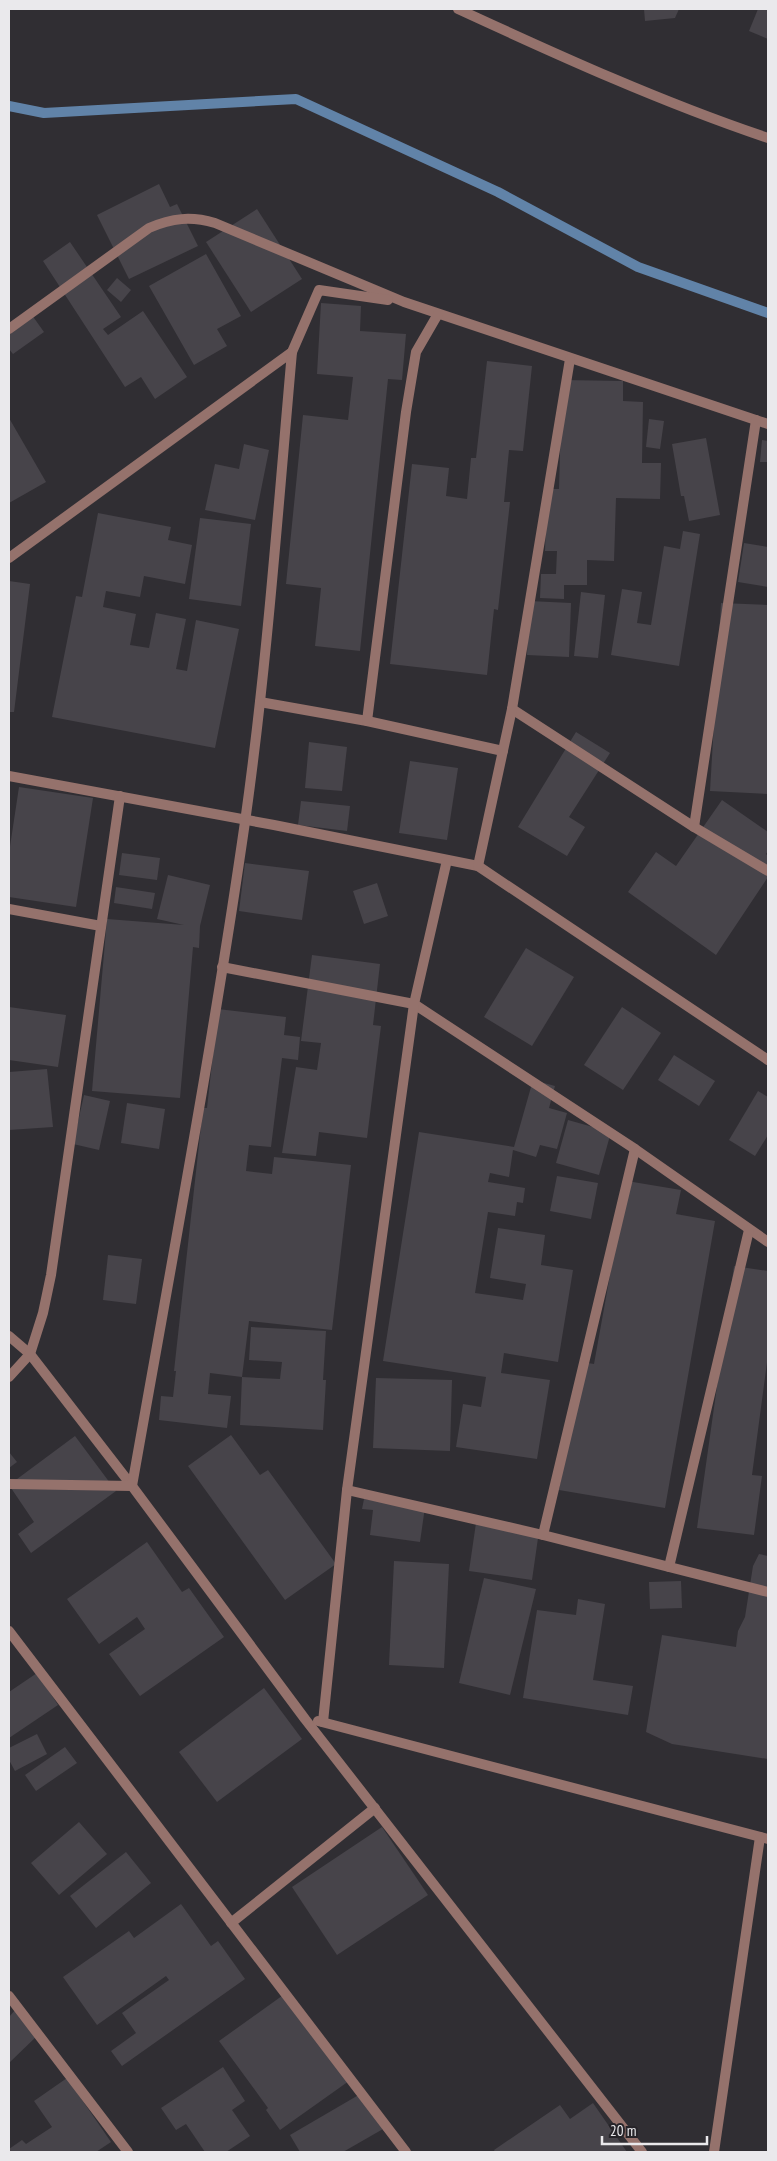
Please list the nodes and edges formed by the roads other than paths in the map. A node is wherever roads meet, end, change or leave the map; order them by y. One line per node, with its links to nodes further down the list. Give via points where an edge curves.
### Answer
1 (458, 9): 2 (street, via 601,75)
2 (768, 138)
3 (404, 302): 4 (street); 5 (street, via 216,222 186,218 161,223 137,235); 6 (street, via 319,290)
4 (438, 314): 7 (street); 13 (street, via 416,352)
5 (9, 329)
6 (292, 352): 10 (street); 11 (street)
7 (570, 359): 8 (street); 12 (street)
8 (756, 420): 9 (street); 18 (street)
9 (768, 424)
10 (9, 558)
11 (260, 702): 13 (street); 17 (street)
12 (512, 709): 14 (street); 18 (street)
13 (367, 721): 14 (street)
14 (503, 751): 20 (street)
15 (9, 776): 16 (street)
16 (120, 796): 17 (street); 23 (street)
17 (245, 820): 19 (street); 24 (street)
18 (694, 827): 21 (street)
19 (447, 860): 20 (street); 25 (street)
20 (478, 866): 26 (street)
21 (768, 871)
22 (9, 909): 23 (street)
23 (101, 926): 31 (street, via 52,1275)
24 (222, 967): 25 (street); 34 (street)
25 (414, 1004): 27 (street); 35 (street)
26 (768, 1060)
27 (635, 1149): 28 (street); 36 (street)
28 (749, 1230): 29 (street); 37 (street)
29 (768, 1242)
30 (9, 1336): 31 (street)
31 (30, 1354): 32 (street); 34 (street)
32 (9, 1378)
33 (9, 1484): 34 (street)
34 (132, 1486): 40 (street)
35 (347, 1490): 36 (street); 41 (street)
36 (543, 1535): 37 (street)
37 (669, 1567): 38 (street)
38 (768, 1592)
39 (9, 1631): 44 (street)
40 (305, 1719): 41 (street); 42 (street)
41 (323, 1722): 43 (street)
42 (374, 1808): 44 (street); 48 (street)
43 (764, 1838): 49 (street)
44 (231, 1923): 47 (street)
45 (9, 1996): 46 (street)
46 (128, 2152)
47 (406, 2152)
48 (642, 2152)
49 (714, 2152)

